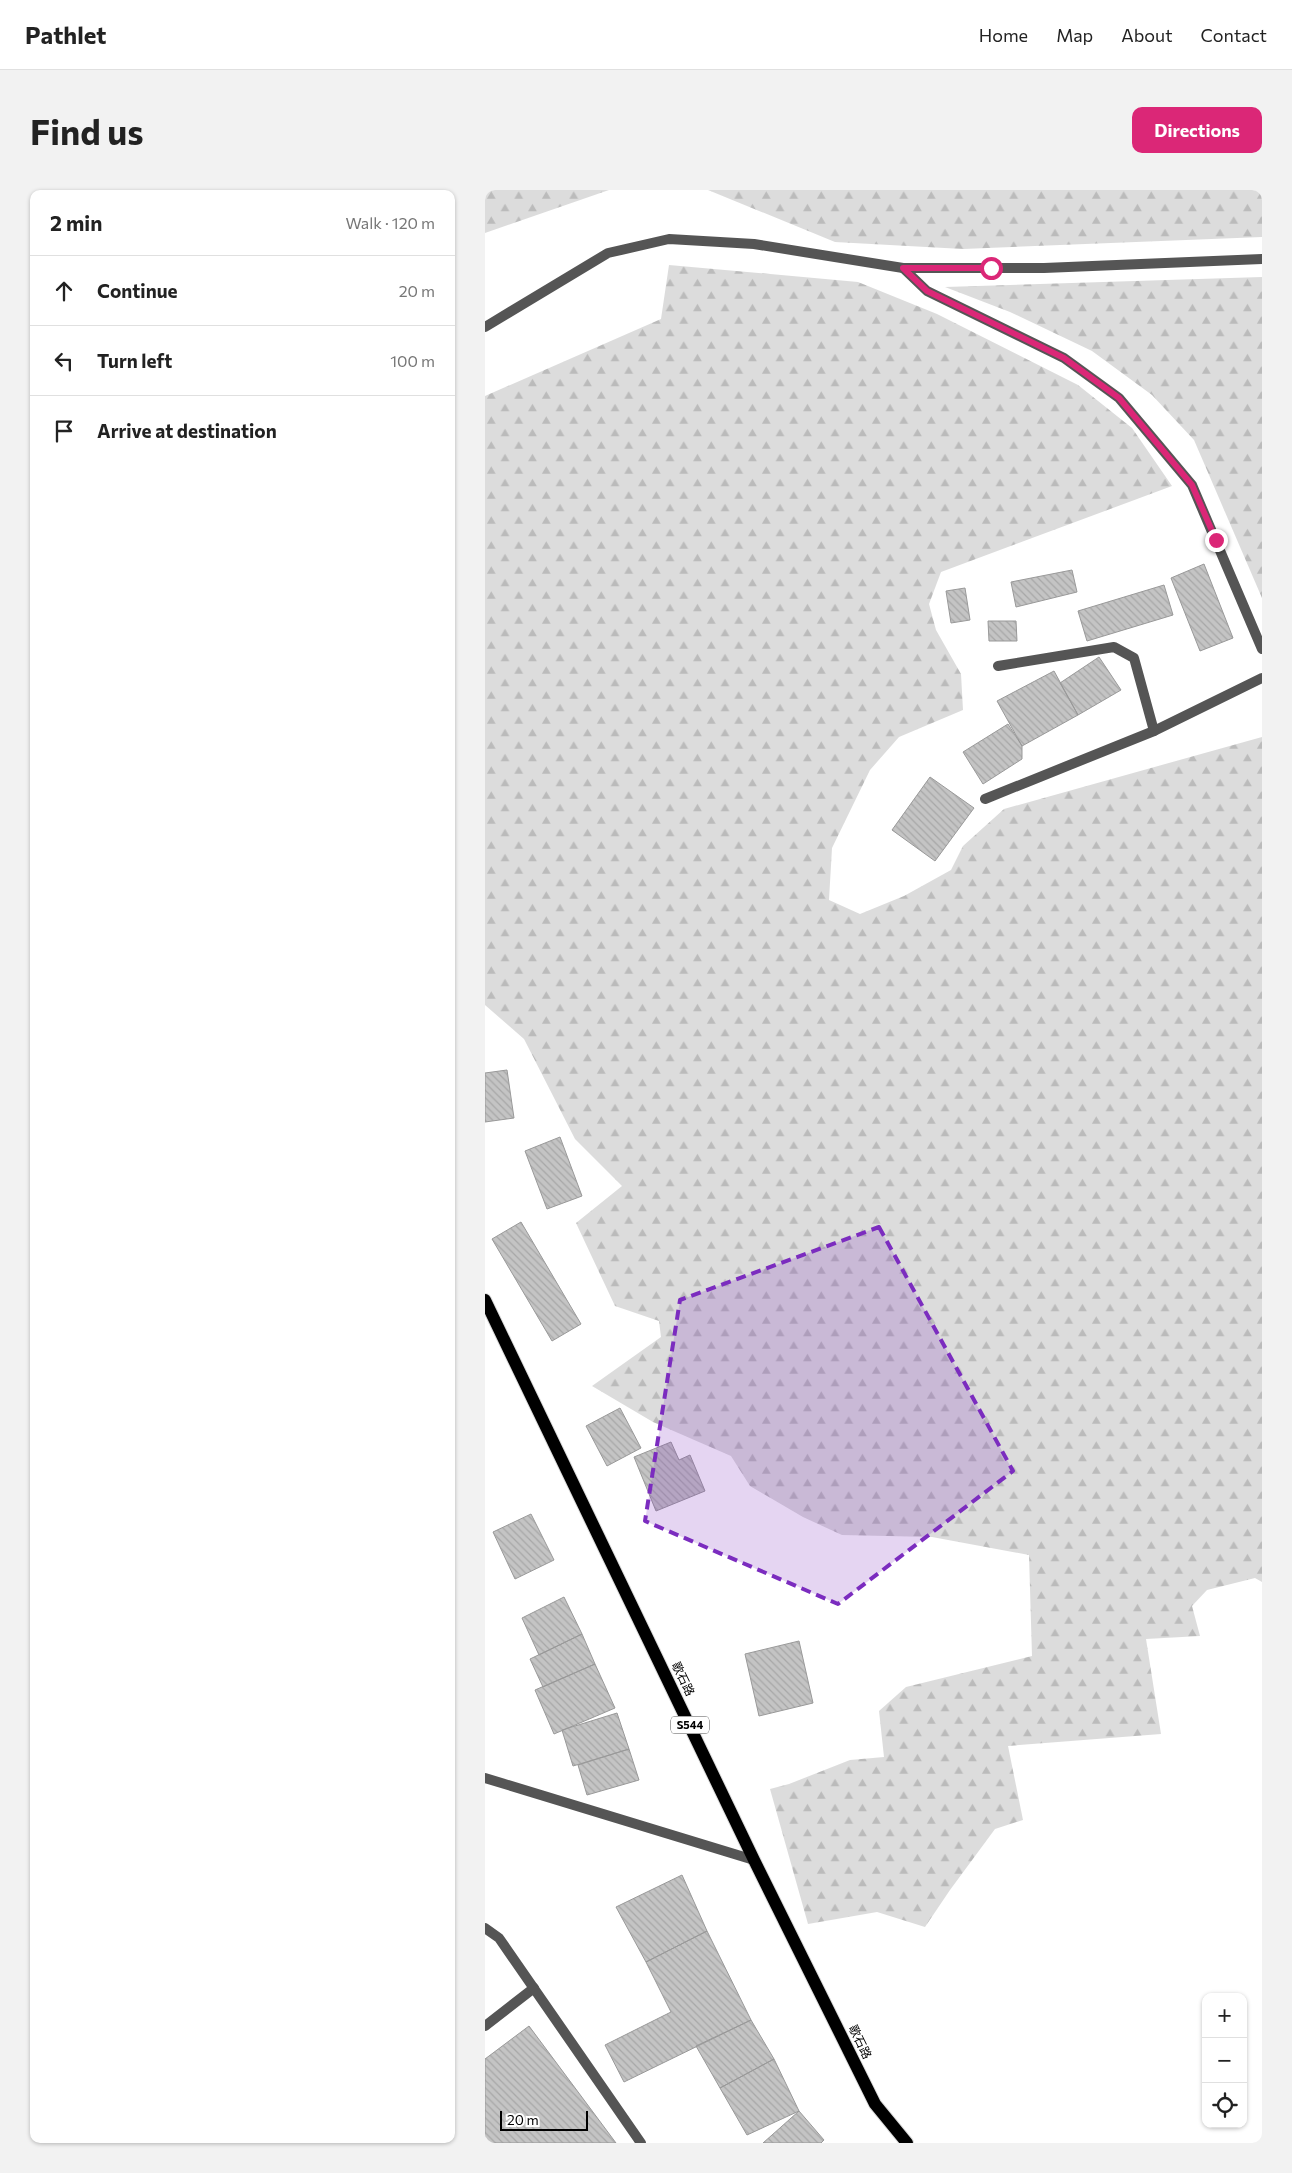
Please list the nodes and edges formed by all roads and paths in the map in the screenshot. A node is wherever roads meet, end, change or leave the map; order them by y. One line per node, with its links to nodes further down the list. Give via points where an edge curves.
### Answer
1 (1262, 259): 2 (street, via 1044,268)
2 (903, 268): 3 (street, via 754,244 669,239 608,253); 4 (street, via 927,291 1064,358 1119,398 1192,485)
3 (485, 327)
4 (1262, 648)
5 (998, 666): 7 (street, via 1114,647 1134,658)
6 (1262, 678): 7 (street)
7 (1153, 731): 8 (street)
8 (985, 799)
9 (485, 1300): 11 (main road, 歌石路 / S544)
10 (485, 1778): 11 (street)
11 (754, 1860): 16 (main road, 歌石路 / S544, via 875,2104)
12 (485, 1928): 13 (street, via 499,1938)
13 (534, 1988): 14 (street); 15 (street)
14 (485, 2026)
15 (641, 2143)
16 (907, 2143)

